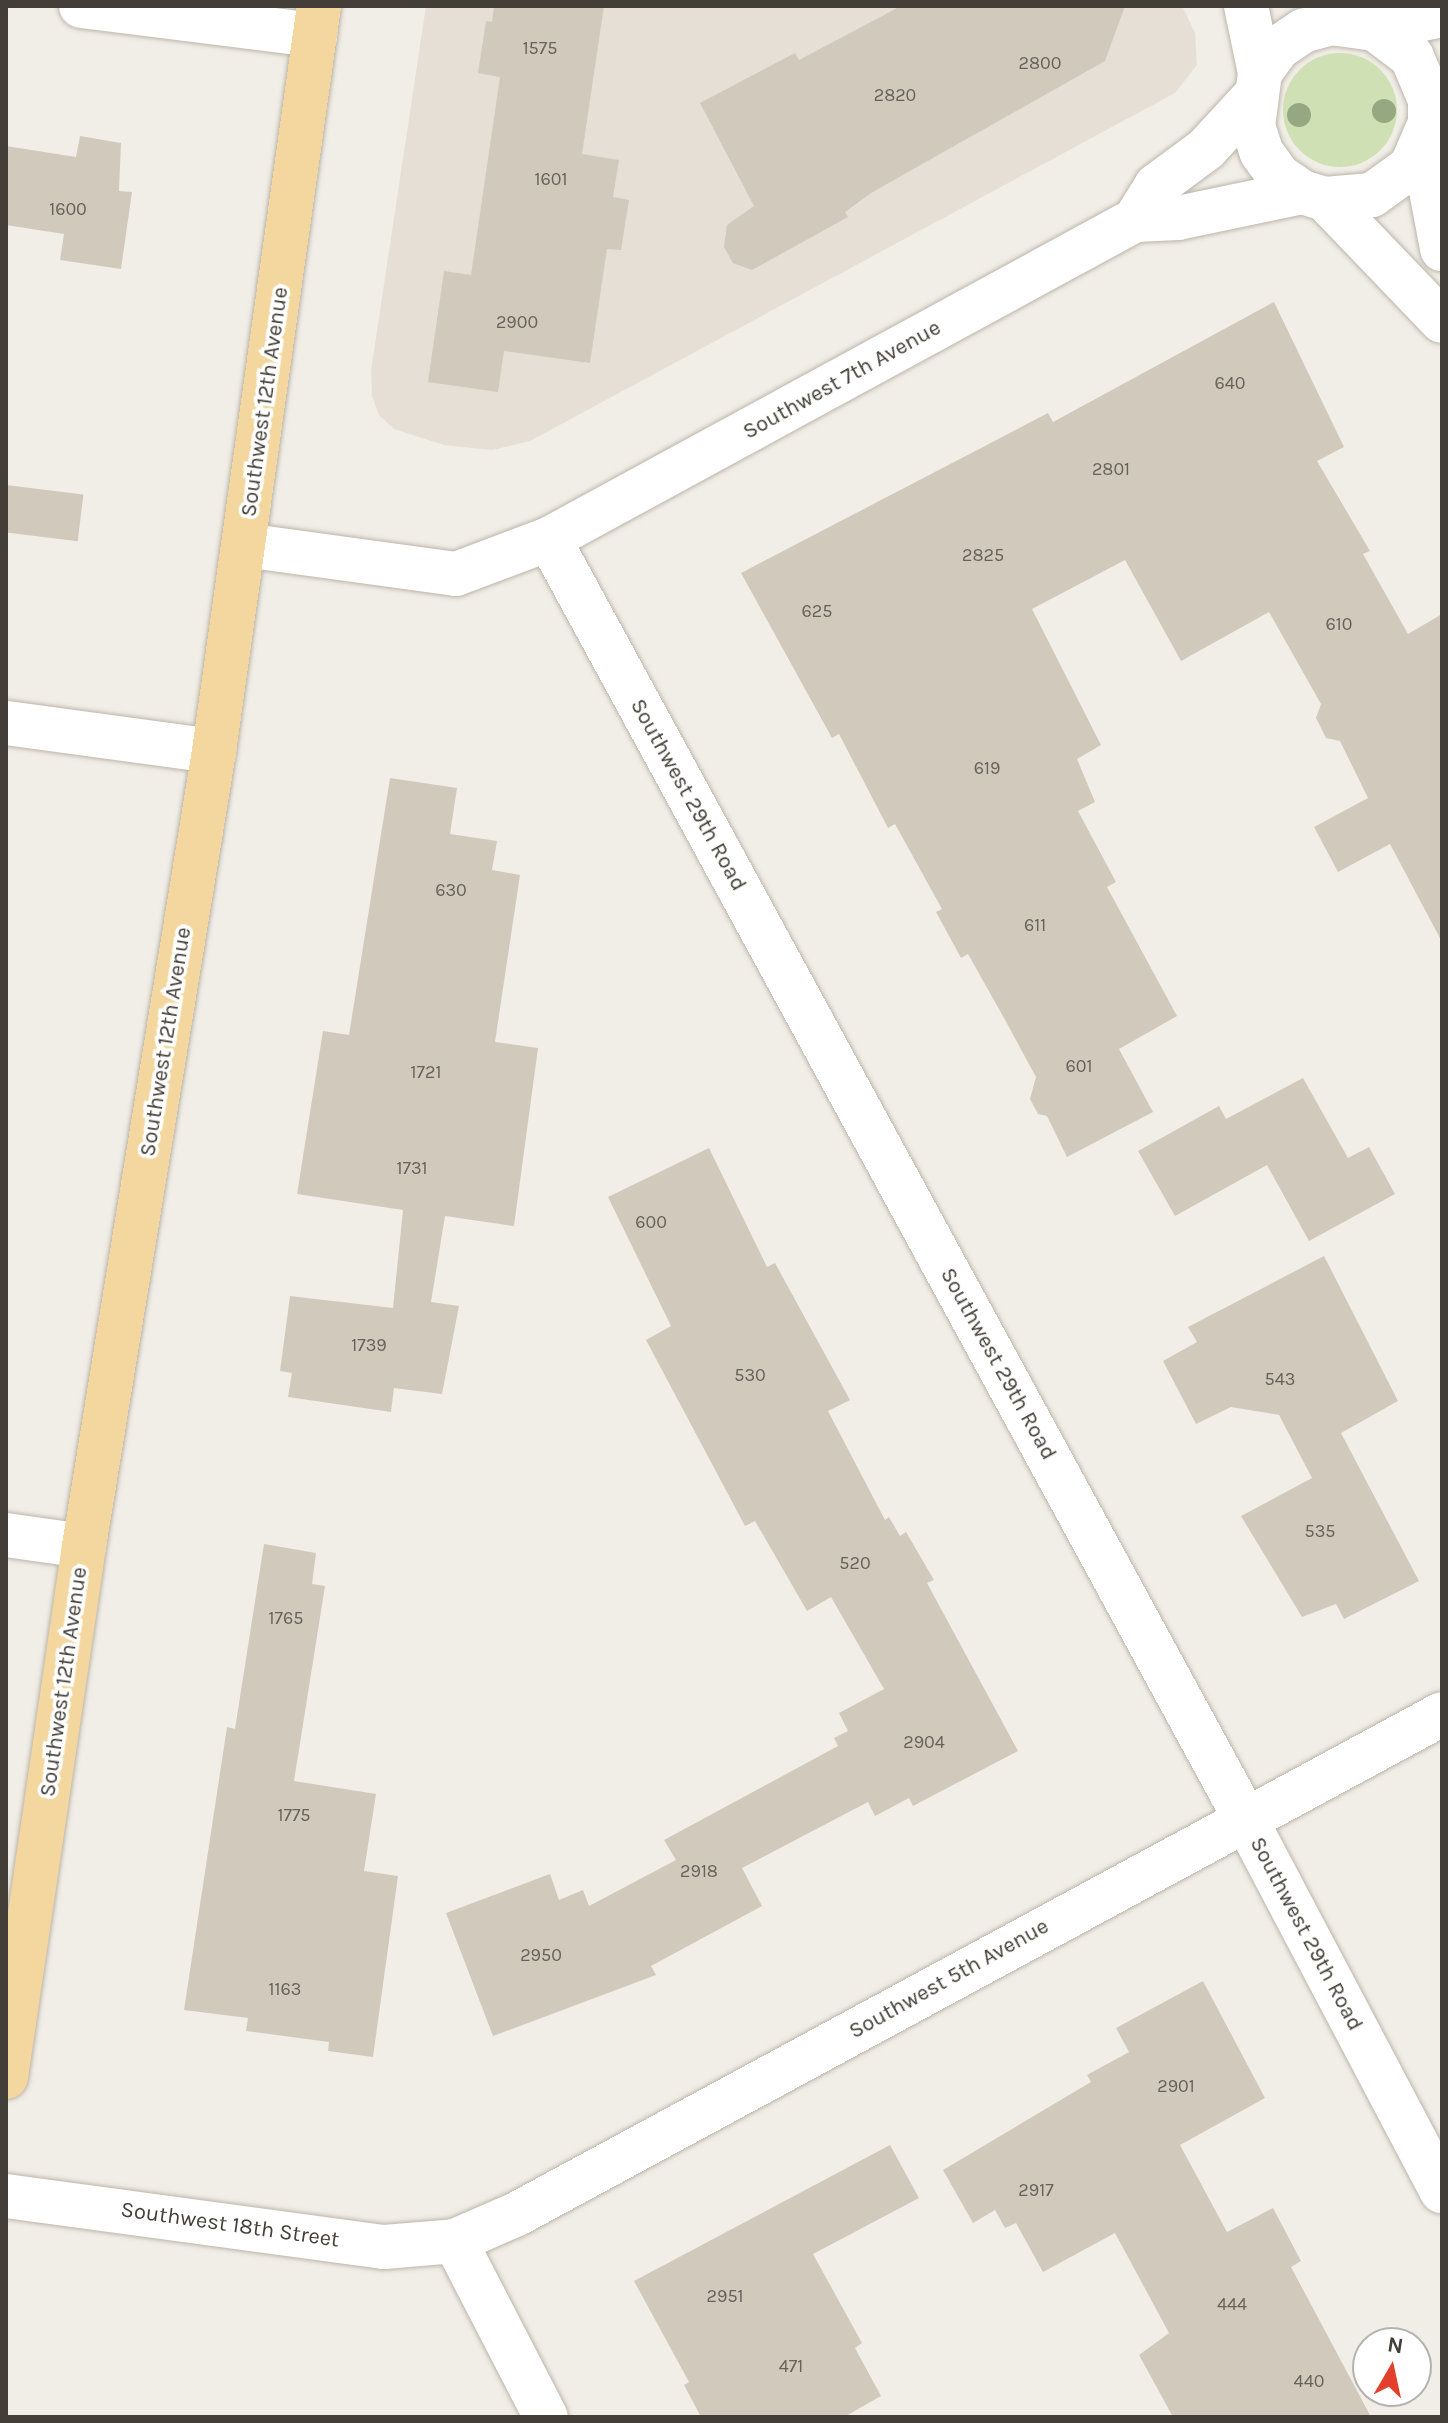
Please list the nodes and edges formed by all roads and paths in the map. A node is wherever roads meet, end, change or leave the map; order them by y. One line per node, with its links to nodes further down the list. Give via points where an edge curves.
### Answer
1 (81, 6): 5 (street)
2 (1246, 6): 6 (street)
3 (1442, 15): 4 (street)
4 (1359, 20): 6 (street, via 1303,31 1278,48); 7 (street, via 1395,41 1418,67 1430,100)
5 (317, 21): 13 (main road, Southwest 12th Avenue)
6 (1257, 86): 8 (street, via 1253,126 1262,153 1279,176); 9 (street, Southwest 7th Avenue, via 1206,149 1156,186)
7 (1432, 127): 8 (street, via 1393,184 1372,195); 10 (street)
8 (1314, 195): 9 (street, Southwest 7th Avenue); 11 (street)
9 (1135, 220): 12 (street, Southwest 7th Avenue)
10 (1442, 249)
11 (1442, 321)
12 (549, 539): 13 (street, Southwest 7th Avenue, via 456,574); 19 (street, Southwest 29th Road)
13 (244, 545): 15 (main road, Southwest 12th Avenue)
14 (6, 723): 15 (street)
15 (214, 751): 17 (main road, Southwest 12th Avenue)
16 (6, 1535): 17 (street)
17 (84, 1546): 20 (main road, Southwest 12th Avenue)
18 (1442, 1714): 19 (street, Southwest 5th Avenue)
19 (1245, 1818): 21 (street, Southwest 29th Road); 23 (street, Southwest 5th Avenue, via 530,2207)
20 (6, 2077)
21 (1442, 2191)
22 (6, 2196): 23 (street, Southwest 18th Street, via 384,2247)
23 (455, 2241): 24 (street)
24 (546, 2417)

